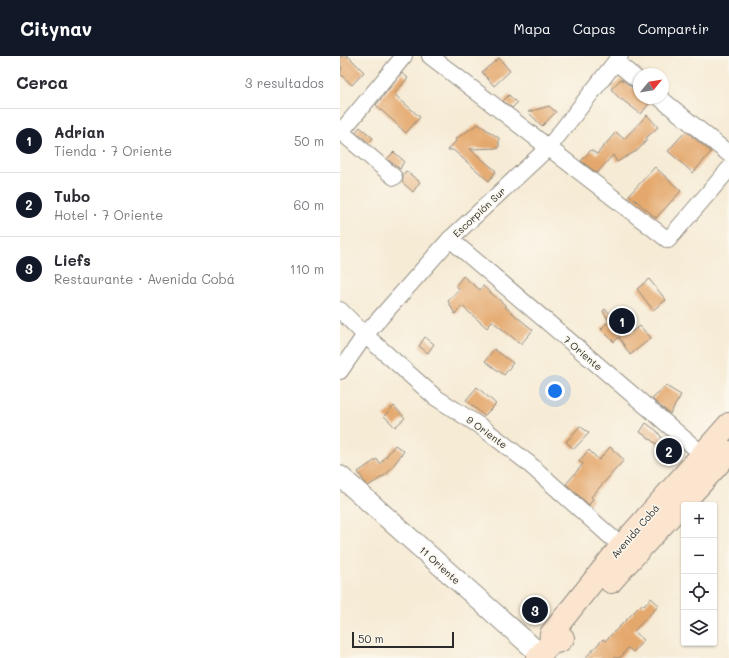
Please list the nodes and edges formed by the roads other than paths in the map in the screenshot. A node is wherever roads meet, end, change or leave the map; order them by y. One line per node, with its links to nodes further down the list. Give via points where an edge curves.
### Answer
1 (404, 56): 6 (street)
2 (430, 56): 7 (street)
3 (618, 59): 4 (street); 7 (street, Escorpión Sur)
4 (633, 75)
5 (667, 104): 8 (street)
6 (340, 132): 10 (street)
7 (549, 147): 9 (street, via 668,240); 11 (street, Escorpión Sur)
8 (729, 154)
9 (729, 169)
10 (394, 177)
11 (450, 239): 13 (street, Escorpión Sur); 16 (street, 7 Oriente)
12 (340, 310): 13 (street, 9 Oriente)
13 (365, 335): 14 (street, Escorpión Sur); 18 (street, 9 Oriente, via 435,397 483,428 527,462)
14 (340, 371)
15 (729, 424): 16 (main road, Avenida Cobá)
16 (716, 458): 18 (main road, Avenida Cobá)
17 (340, 476): 19 (street, 11 Oriente)
18 (628, 550): 19 (main road, Avenida Cobá, via 560,641)
19 (542, 652)

